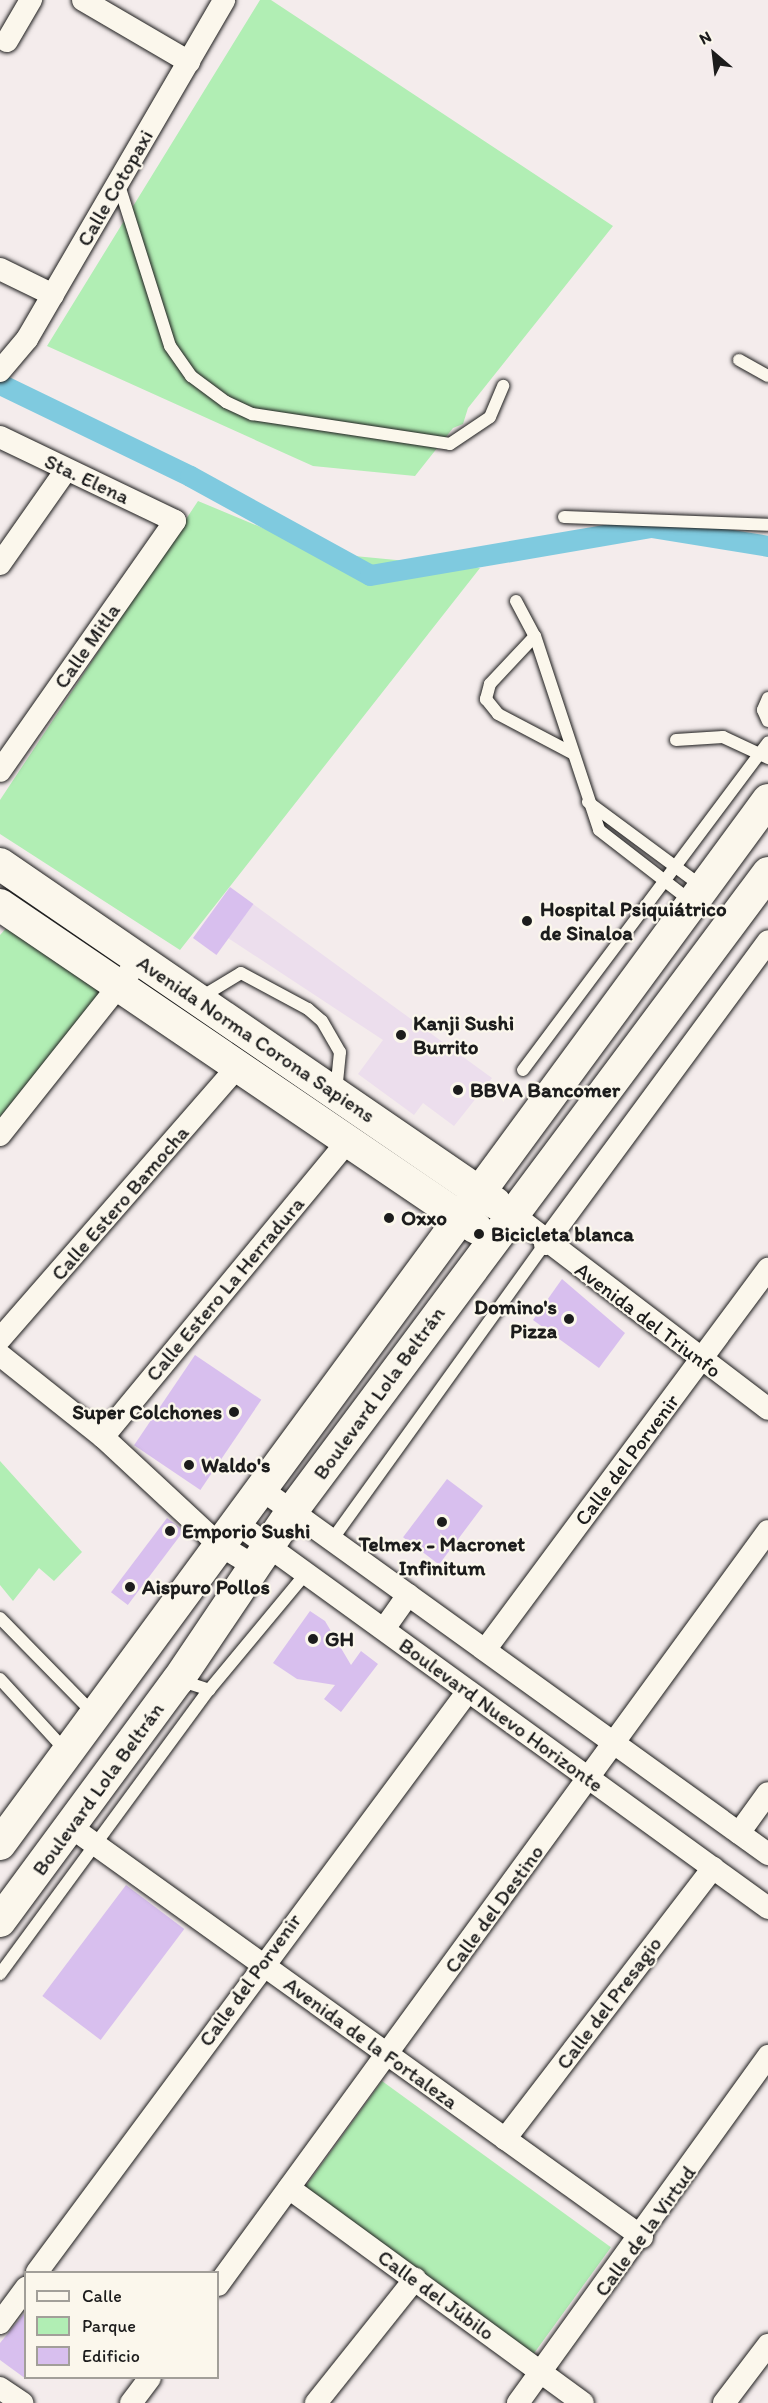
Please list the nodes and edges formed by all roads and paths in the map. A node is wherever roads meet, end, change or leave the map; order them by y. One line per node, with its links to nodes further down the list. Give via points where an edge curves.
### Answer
1 (31, 0): 4 (street)
2 (83, 0): 5 (street)
3 (225, 0): 5 (street, Calle Cotopaxi)
4 (7, 41)
5 (189, 62): 6 (street, Calle Cotopaxi)
6 (118, 182): 8 (street, Calle Cotopaxi); 12 (lane, via 170,346 191,376 226,402 252,414 450,444 490,417)
7 (0, 269): 8 (street)
8 (53, 295): 10 (street, Calle Cotopaxi)
9 (739, 360): 11 (lane)
10 (0, 371)
11 (768, 376)
12 (503, 386)
13 (0, 437): 14 (street, Sta. Elena)
14 (66, 470): 16 (street, Sta. Elena); 18 (street)
15 (564, 517): 17 (lane)
16 (175, 520): 27 (street, Calle Mitla)
17 (768, 525)
18 (0, 564)
19 (516, 601): 20 (lane)
20 (535, 636): 25 (lane); 25 (lane, via 490,684 486,699 498,714)
21 (768, 698): 22 (lane, via 763,710)
22 (768, 721)
23 (676, 740): 26 (lane, via 717,736)
24 (768, 742): 26 (lane)
25 (572, 753): 29 (lane)
26 (763, 757): 30 (lane)
27 (0, 771)
28 (768, 800): 34 (main road, Boulevard Lola Beltrán)
29 (588, 802): 30 (lane); 33 (lane, via 605,838)
30 (674, 868): 33 (lane); 34 (lane)
31 (12, 872): 35 (street); 37 (main road, Avenida Norma Corona Sapiens)
32 (768, 873): 47 (main road, Boulevard Lola Beltrán)
33 (664, 882): 34 (lane); 41 (lane)
34 (698, 895): 45 (main road, Boulevard Lola Beltrán)
35 (1, 907): 38 (main road, Avenida Norma Corona Sapiens)
36 (768, 941): 47 (street)
37 (140, 959): 38 (street); 39 (main road, Avenida Norma Corona Sapiens)
38 (119, 985): 40 (main road, Avenida Norma Corona Sapiens); 43 (street)
39 (198, 999): 42 (main road, Avenida Norma Corona Sapiens); 42 (lane, via 241,973 308,1009 322,1021 340,1052)
40 (238, 1066): 44 (main road, Avenida Norma Corona Sapiens); 50 (street, Calle Estero Bamocha)
41 (523, 1070)
42 (336, 1093): 45 (main road, Avenida Norma Corona Sapiens)
43 (0, 1135)
44 (348, 1141): 46 (main road, Avenida Norma Corona Sapiens); 54 (street, Calle Estero La Herradura)
45 (478, 1191): 46 (main road, Boulevard Lola Beltrán); 47 (main road, Avenida Norma Corona Sapiens)
46 (459, 1216): 48 (main road, Avenida Norma Corona Sapiens); 55 (main road, Boulevard Lola Beltrán)
47 (528, 1230): 48 (main road, Boulevard Lola Beltrán); 52 (street, Avenida del Triunfo); 59 (lane)
48 (492, 1239): 56 (main road, Boulevard Lola Beltrán)
49 (768, 1269): 52 (street, Calle del Porvenir)
50 (0, 1339)
51 (0, 1355): 54 (street, Boulevard Nuevo Horizonte)
52 (701, 1360): 53 (street, Avenida del Triunfo); 65 (street, Calle del Porvenir)
53 (768, 1409)
54 (103, 1437): 58 (street, Boulevard Nuevo Horizonte)
55 (261, 1489): 56 (street, Boulevard Nuevo Horizonte); 58 (main road, Boulevard Lola Beltrán)
56 (292, 1511): 59 (street, Boulevard Nuevo Horizonte); 60 (main road, Boulevard Lola Beltrán)
57 (768, 1532): 71 (street, Calle del Destino)
58 (227, 1533): 60 (street, Boulevard Nuevo Horizonte); 70 (main road, Boulevard Lola Beltrán)
59 (332, 1540): 62 (street, Boulevard Nuevo Horizonte)
60 (263, 1557): 61 (street, Boulevard Nuevo Horizonte); 67 (main road, Boulevard Lola Beltrán)
61 (306, 1573): 64 (street, Boulevard Nuevo Horizonte); 68 (lane)
62 (408, 1595): 64 (street); 65 (street, Boulevard Nuevo Horizonte)
63 (0, 1618): 70 (lane)
64 (384, 1629): 69 (street, Boulevard Nuevo Horizonte)
65 (485, 1650): 71 (street, Boulevard Nuevo Horizonte)
66 (0, 1679): 72 (lane)
67 (178, 1680): 68 (lane); 75 (main road, Boulevard Lola Beltrán)
68 (209, 1690): 78 (lane)
69 (468, 1690): 73 (street, Boulevard Nuevo Horizonte); 83 (street, Calle del Porvenir)
70 (96, 1716): 72 (main road, Boulevard Lola Beltrán)
71 (615, 1744): 73 (street, Calle del Destino); 77 (street, Boulevard Nuevo Horizonte)
72 (68, 1753): 76 (main road, Boulevard Lola Beltrán)
73 (590, 1779): 80 (street, Boulevard Nuevo Horizonte); 85 (street, Calle del Destino)
74 (768, 1793): 77 (street)
75 (71, 1827): 78 (street, Avenida de la Fortaleza); 82 (main road, Boulevard Lola Beltrán)
76 (3, 1832)
77 (739, 1833): 79 (street, Boulevard Nuevo Horizonte)
78 (96, 1845): 83 (street, Avenida de la Fortaleza); 84 (lane)
79 (768, 1854)
80 (713, 1868): 81 (street, Boulevard Nuevo Horizonte); 87 (street, Calle del Presagio)
81 (768, 1908)
82 (0, 1921)
83 (261, 1964): 85 (street, Avenida de la Fortaleza); 90 (street, Calle del Porvenir)
84 (1, 1970)
85 (388, 2055): 87 (street, Avenida de la Fortaleza); 88 (street, Calle del Destino)
86 (768, 2056): 89 (street, Calle de la Virtud)
87 (505, 2139): 89 (street, Avenida de la Fortaleza)
88 (289, 2188): 91 (street, Calle del Júbilo); 92 (street, Calle del Destino)
89 (642, 2237): 96 (street, Calle de la Virtud)
90 (38, 2271)
91 (415, 2279): 96 (street, Calle del Júbilo); 101 (street)
92 (219, 2284)
93 (24, 2291): 94 (street)
94 (0, 2323)
95 (768, 2345): 104 (street)
96 (542, 2373): 102 (street, Calle de la Virtud); 103 (street, Calle del Júbilo)
97 (149, 2379): 100 (street)
98 (0, 2388): 99 (street)
99 (22, 2403)
100 (131, 2403)
101 (316, 2403)
102 (518, 2403)
103 (583, 2403)
104 (724, 2403)

